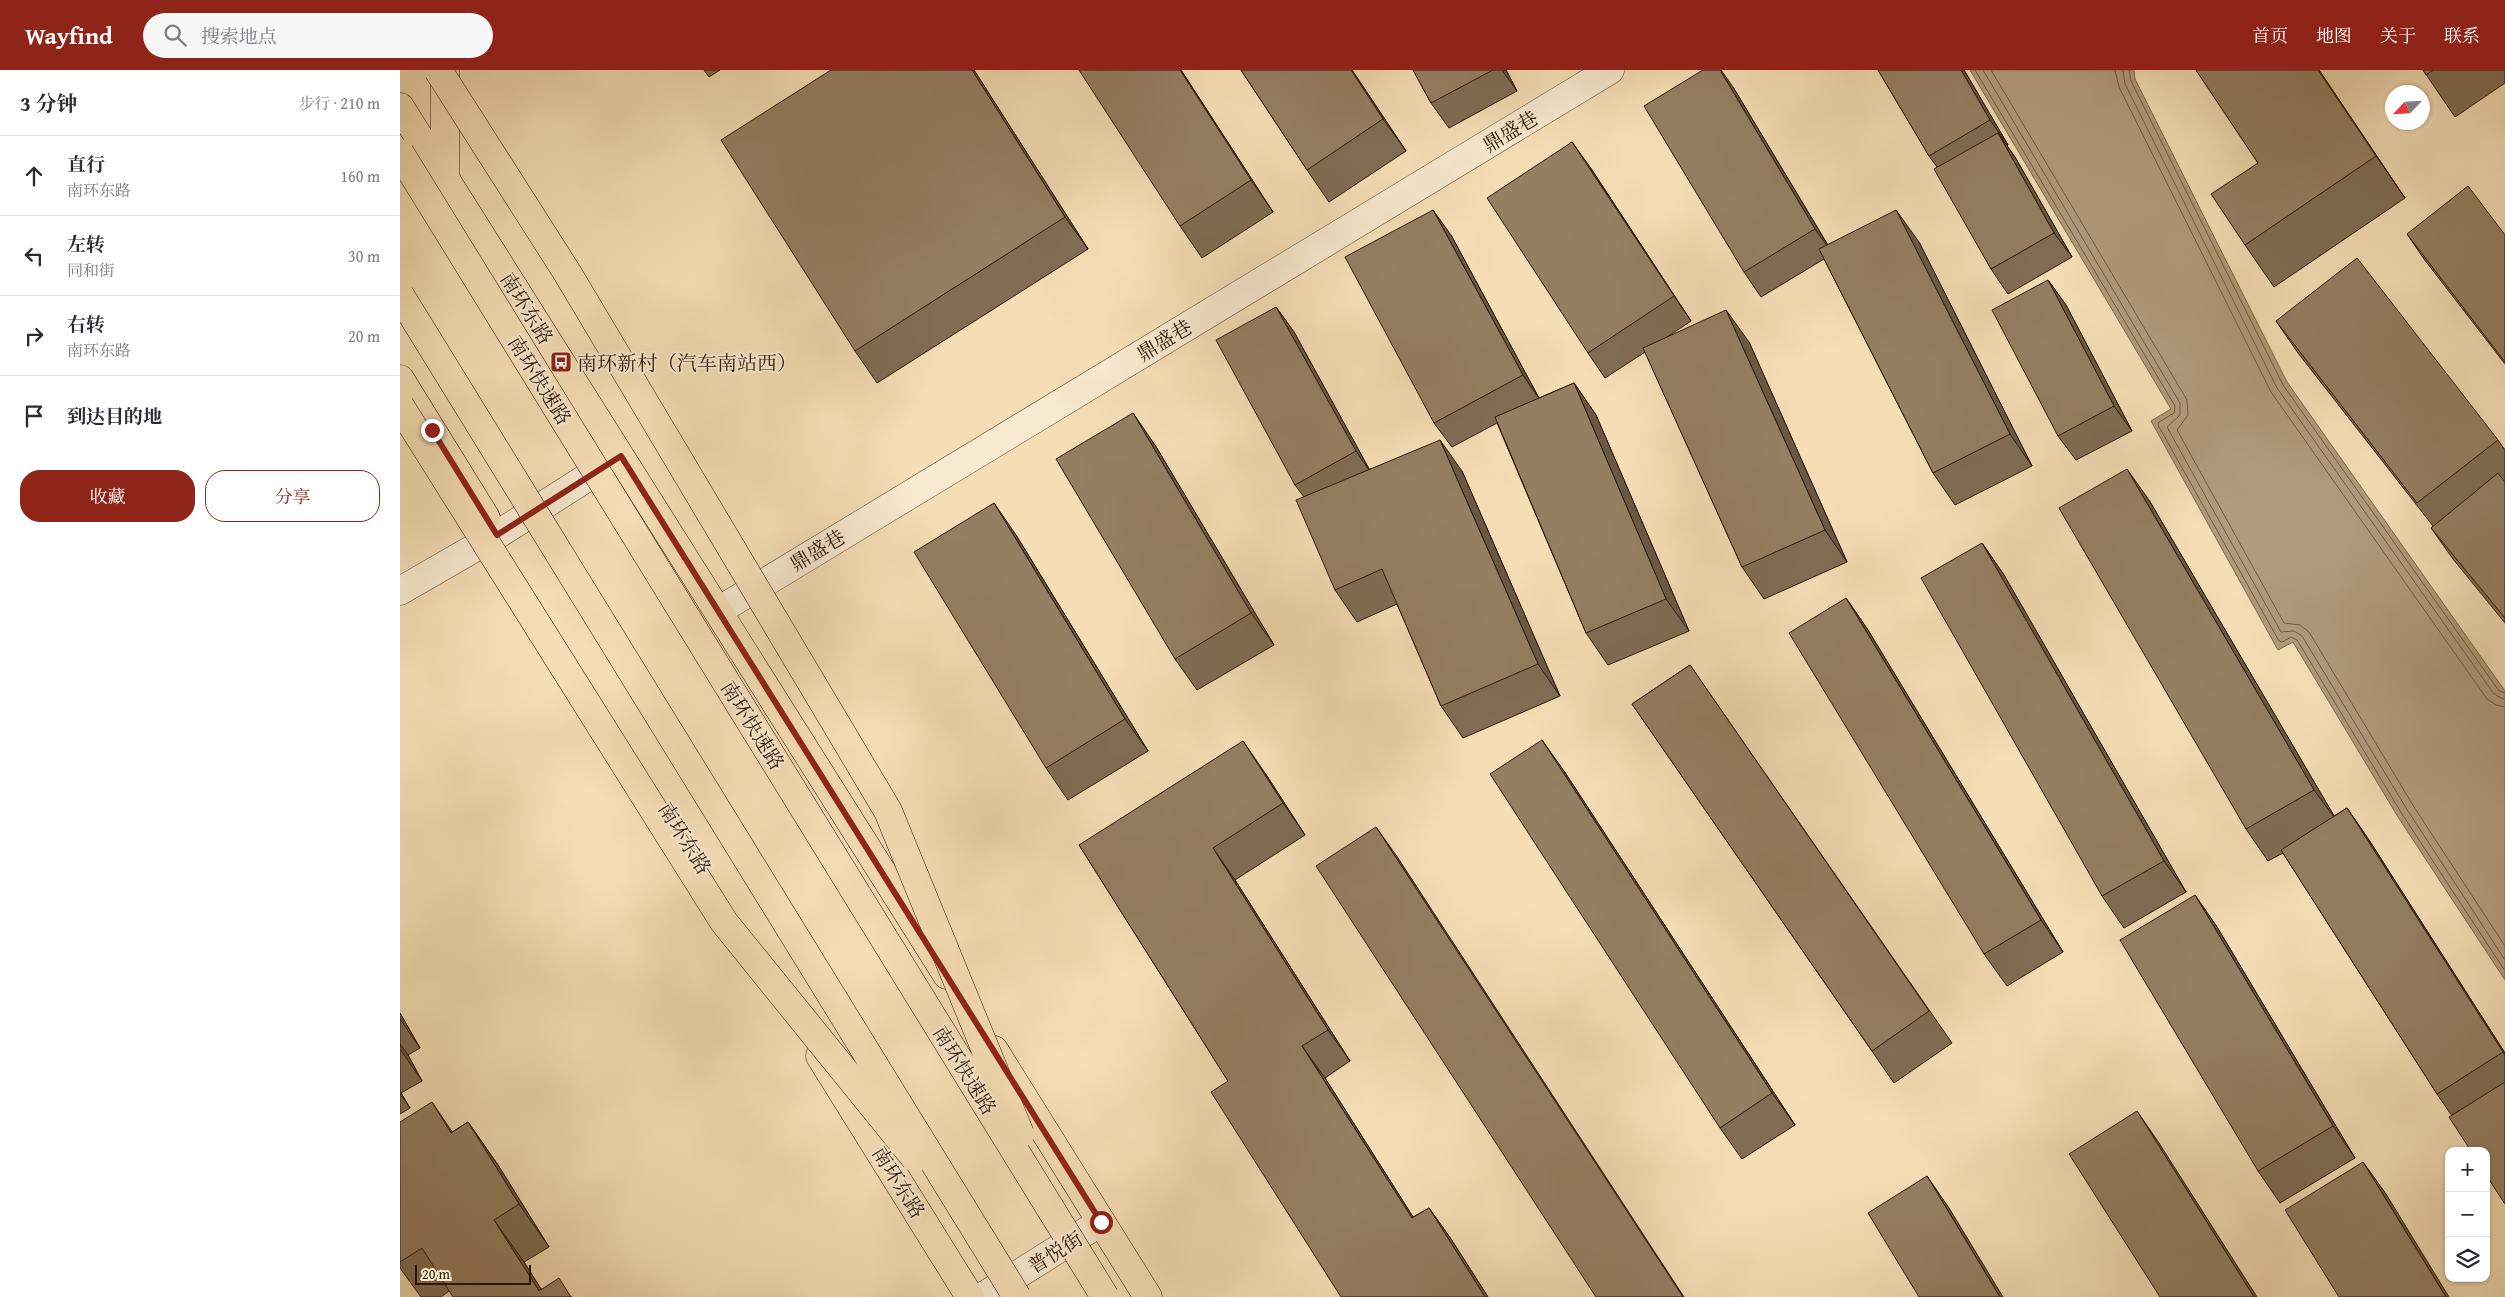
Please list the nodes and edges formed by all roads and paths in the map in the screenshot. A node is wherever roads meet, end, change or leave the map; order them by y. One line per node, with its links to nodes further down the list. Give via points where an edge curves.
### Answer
1 (438, 70): 14 (main road, bridge, via 568,274 888,811)
2 (445, 70): 6 (main road)
3 (1610, 70): 13 (street, 鼎盛巷)
4 (400, 107): 6 (main road, 南环东路)
5 (400, 153): 14 (main road, 南环快速路, bridge)
6 (445, 178): 10 (main road, 南环东路)
7 (400, 295): 16 (main road, bridge)
8 (400, 379): 11 (main road, 南环东路)
9 (400, 406): 16 (main road, bridge, via 724,922)
10 (621, 456): 11 (street); 13 (main road, 南环东路)
11 (497, 535): 12 (street); 17 (main road, 南环东路)
12 (400, 591)
13 (718, 610): 15 (main road, 南环东路)
14 (1051, 1209): 20 (main road, 南环快速路, bridge)
15 (1101, 1222): 18 (street, 普悦街); 21 (main road, 南环东路)
16 (987, 1247): 19 (main road, bridge)
17 (970, 1297)
18 (982, 1297)
19 (1017, 1297)
20 (1105, 1297)
21 (1148, 1297)

